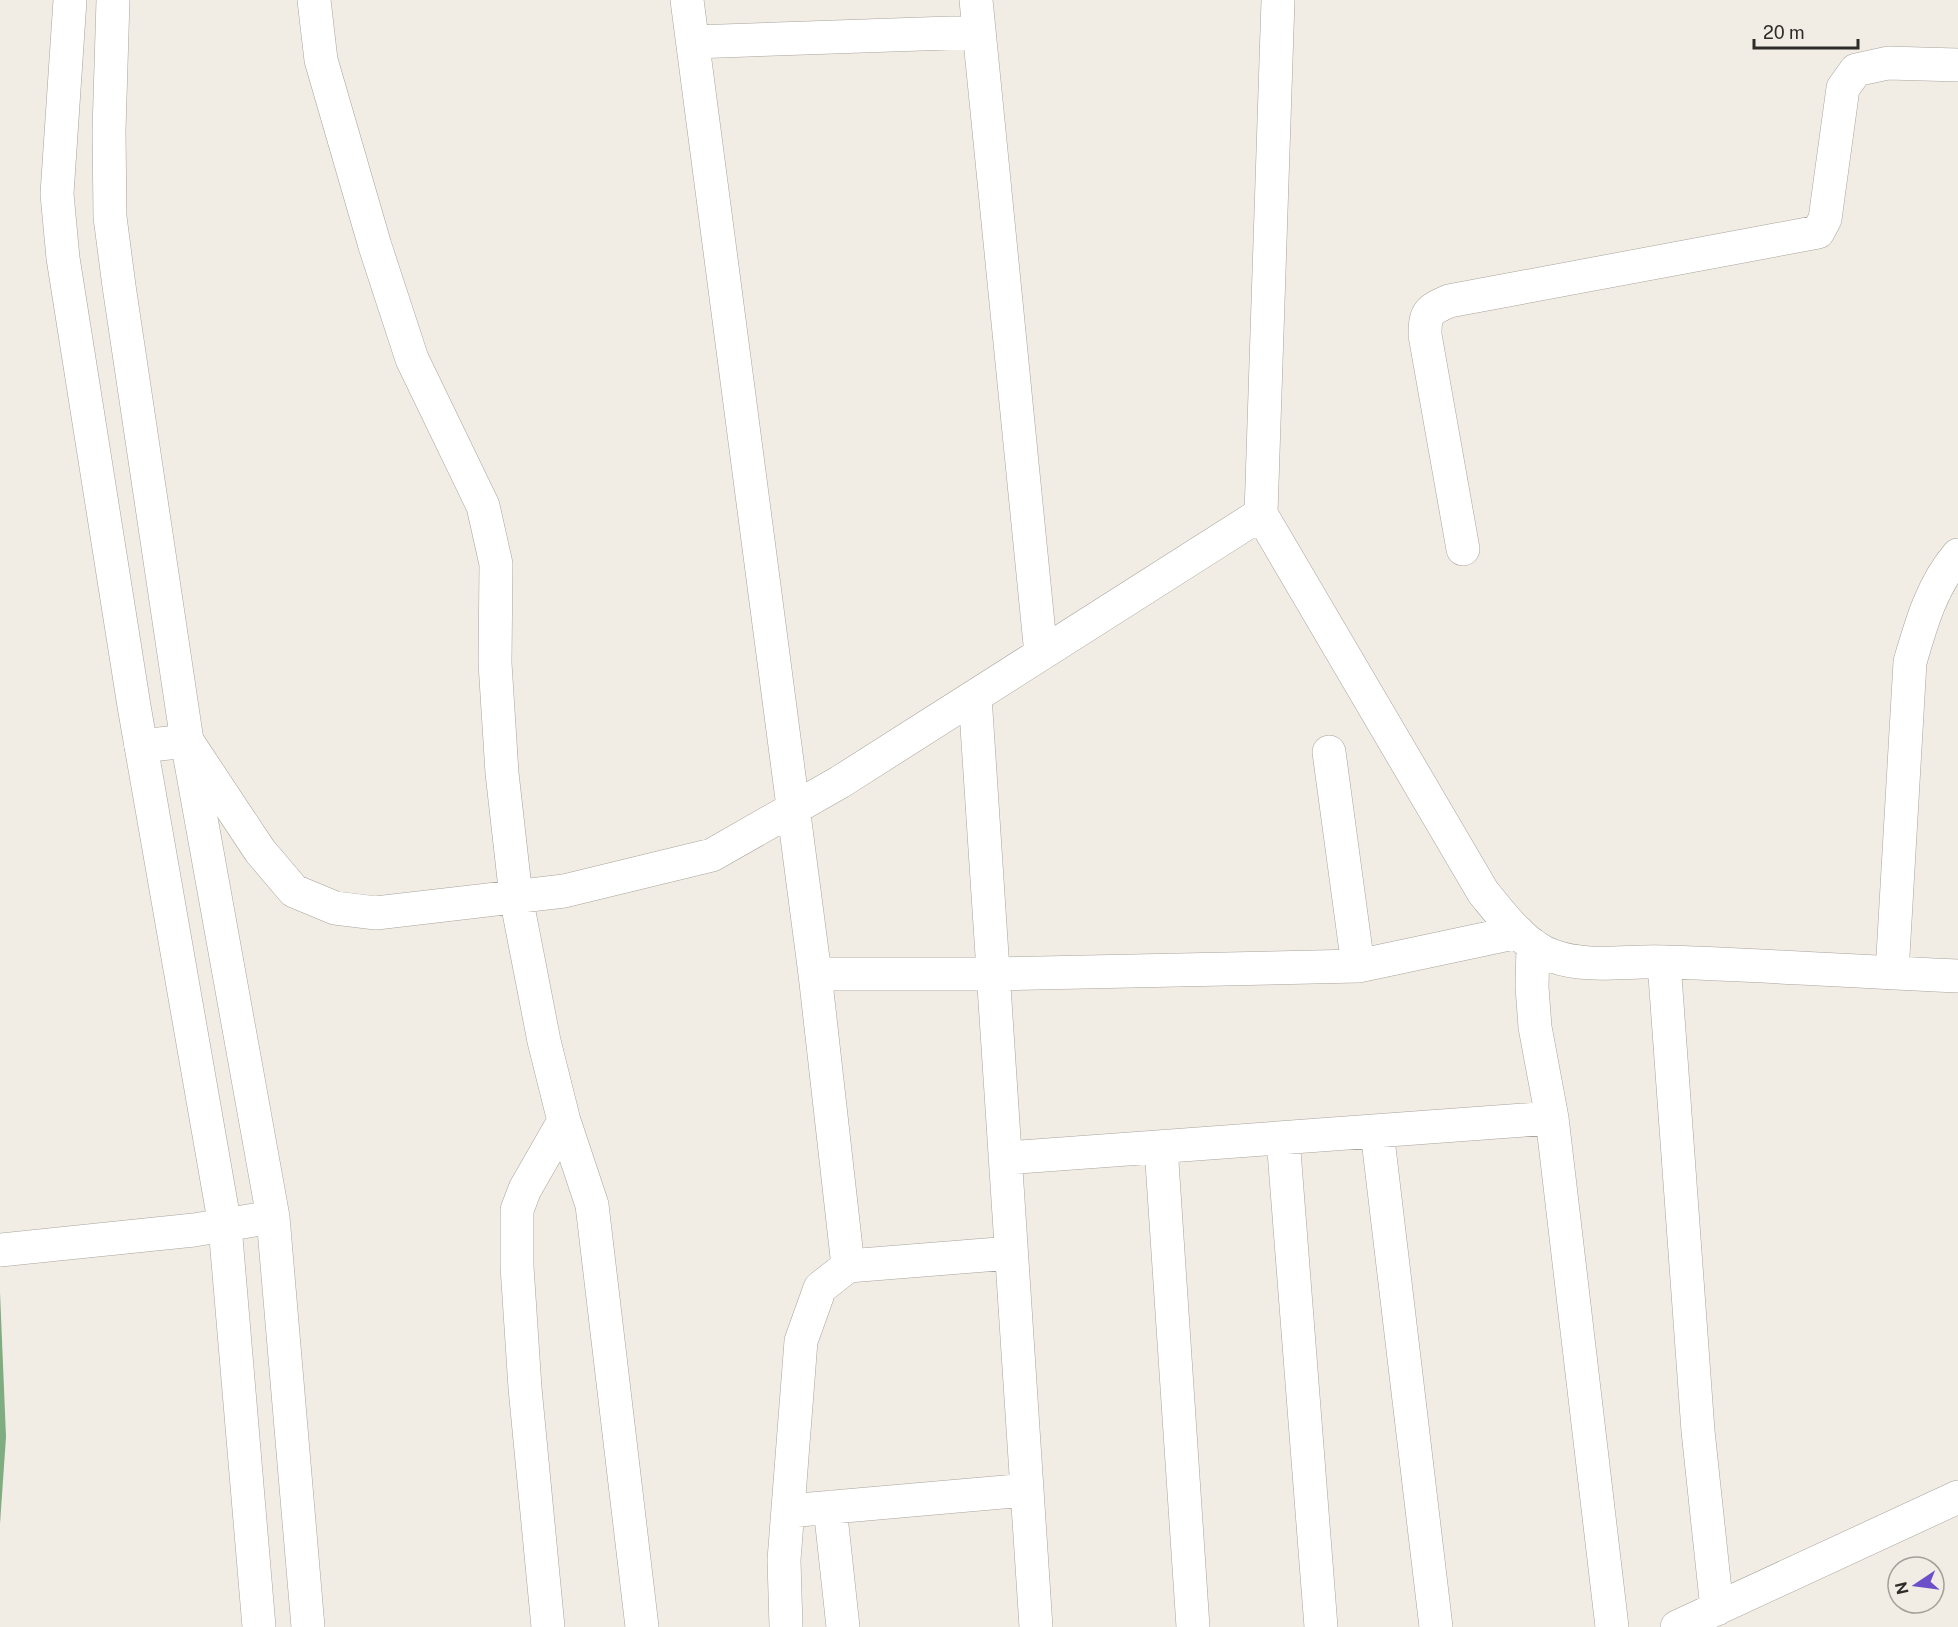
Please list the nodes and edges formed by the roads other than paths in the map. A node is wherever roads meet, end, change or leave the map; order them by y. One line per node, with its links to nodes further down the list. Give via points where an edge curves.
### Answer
1 (70, 0): 16 (street, via 57,194 63,258)
2 (113, 0): 15 (street, via 110,217)
3 (314, 0): 19 (street, via 321,60 412,359 483,506 496,564 502,773)
4 (687, 0): 8 (street)
5 (976, 0): 7 (street)
6 (1278, 0): 10 (street)
7 (979, 32): 8 (street); 13 (street)
8 (693, 42): 18 (street)
9 (1958, 65): 11 (street, via 1888,63 1856,70 1843,88 1825,219 1818,232 1449,301 1433,308 1425,319 1425,335)
10 (1261, 514): 13 (street); 20 (street, via 1483,892)
11 (1463, 549)
12 (1958, 555): 23 (street, via 1945,571 1924,615 1910,662)
13 (1041, 654): 14 (street)
14 (975, 696): 18 (street); 25 (street)
15 (187, 741): 16 (street); 19 (street, via 260,851 294,891 335,908 376,913); 33 (street)
16 (141, 746): 34 (street)
17 (1329, 752): 22 (street)
18 (794, 808): 19 (street, via 712,855 564,891); 24 (street)
19 (516, 897): 28 (street)
20 (1526, 938): 21 (street, via 1552,956 1587,963); 22 (street); 27 (street, via 1535,1027)
21 (1664, 962): 23 (street); 42 (street, via 1698,1431)
22 (1358, 966): 25 (street)
23 (1892, 973): 26 (street)
24 (815, 974): 25 (street); 37 (street)
25 (993, 974): 32 (street)
26 (1958, 976)
27 (1552, 1118): 29 (street); 53 (street)
28 (564, 1121): 45 (street, via 517,1210 525,1388); 46 (street, via 592,1205)
29 (1377, 1131): 30 (street); 52 (street)
30 (1284, 1138): 31 (street); 51 (street)
31 (1161, 1147): 32 (street); 50 (street)
32 (1005, 1158): 36 (street)
33 (273, 1217): 34 (street); 44 (street)
34 (209, 1228): 35 (street); 43 (street)
35 (0, 1250)
36 (1011, 1253): 37 (street); 38 (street)
37 (848, 1266): 41 (street, via 820,1288 801,1341)
38 (1027, 1490): 40 (street); 49 (street)
39 (1958, 1497): 42 (street)
40 (830, 1508): 41 (street); 48 (street)
41 (788, 1511): 47 (street, via 784,1560)
42 (1717, 1609): 54 (street)
43 (259, 1627)
44 (308, 1627)
45 (548, 1627)
46 (642, 1627)
47 (786, 1627)
48 (843, 1627)
49 (1036, 1627)
50 (1193, 1627)
51 (1321, 1627)
52 (1436, 1627)
53 (1612, 1627)
54 (1677, 1627)

